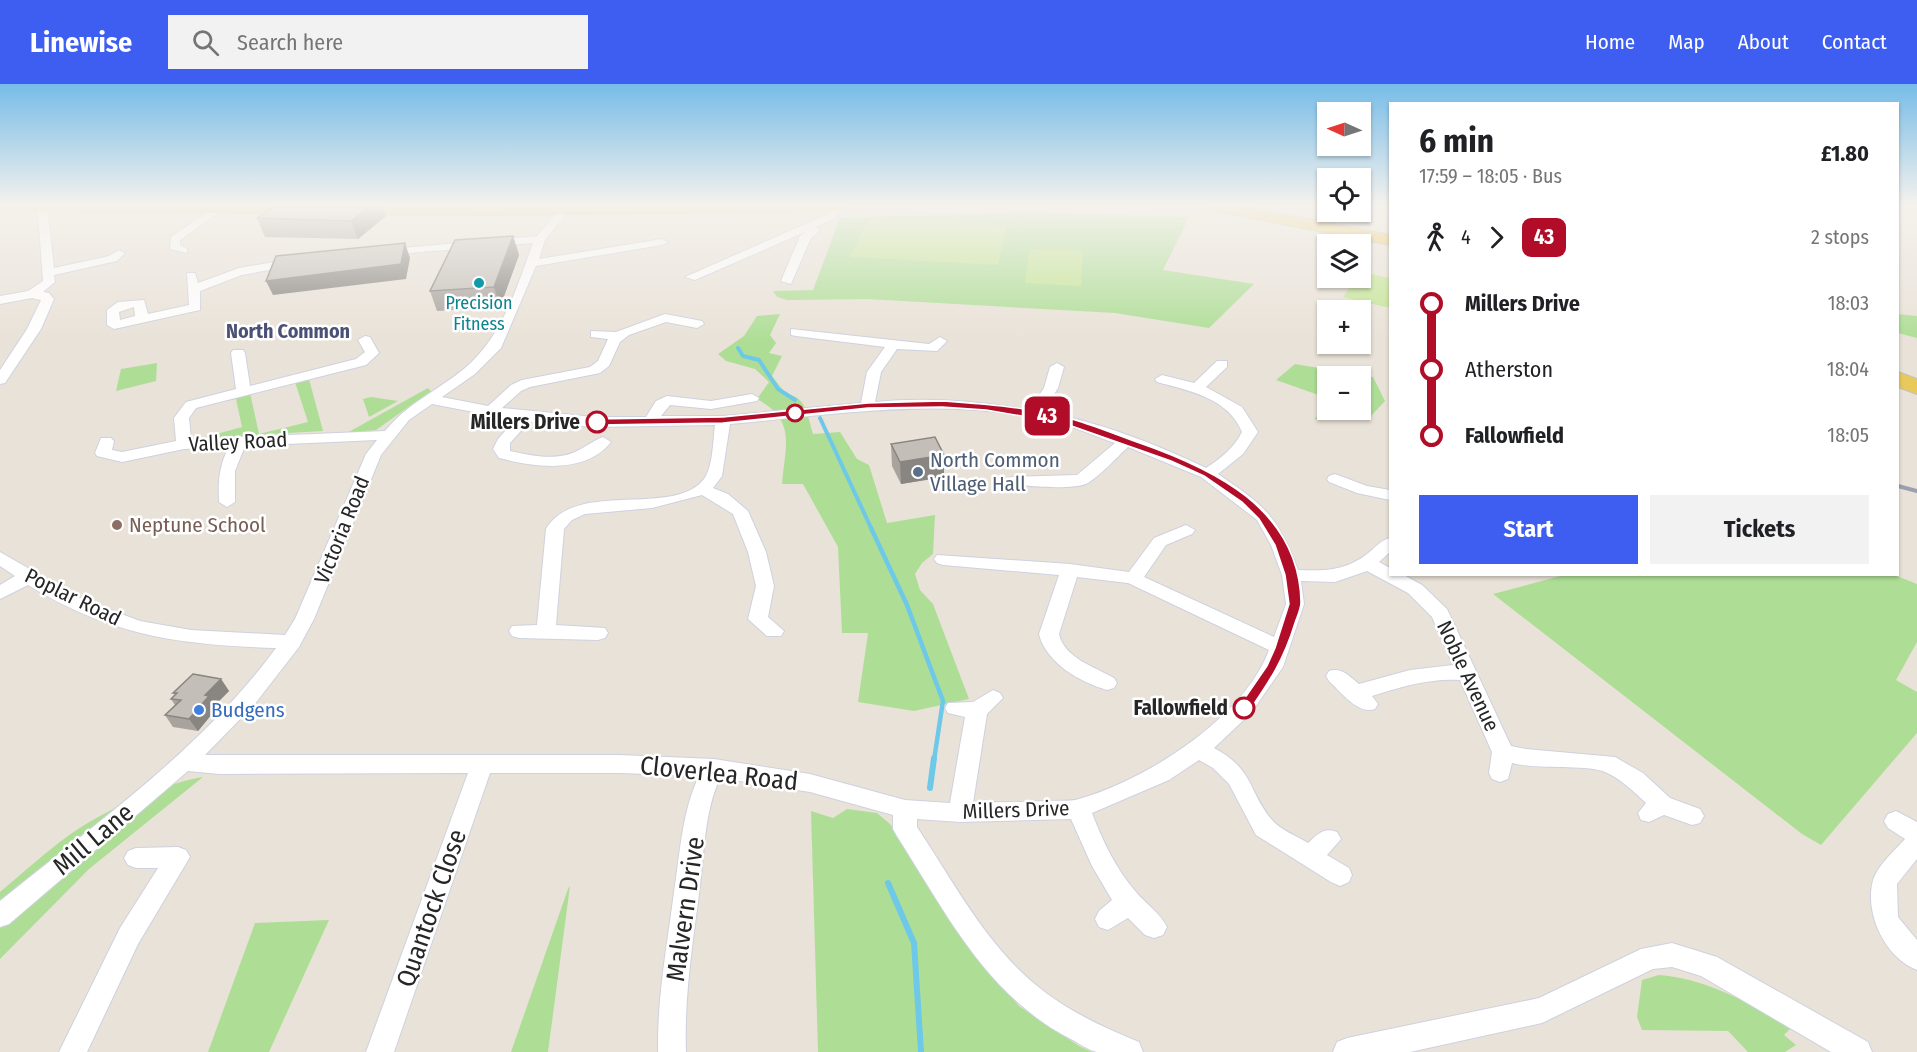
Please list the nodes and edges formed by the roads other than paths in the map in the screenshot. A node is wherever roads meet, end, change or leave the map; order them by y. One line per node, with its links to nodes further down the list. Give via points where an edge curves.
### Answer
1 (48, 251): 12 (street)
2 (403, 251): 8 (street)
3 (536, 251): 10 (street, Victoria Road)
4 (605, 251): 10 (street)
5 (751, 251): 15 (street)
6 (799, 251): 13 (street, via 788,277)
7 (119, 253): 12 (street, via 113,259)
8 (371, 254)
9 (314, 260): 14 (street)
10 (532, 263): 36 (street, Victoria Road, via 496,345 478,363)
11 (216, 271): 14 (street)
12 (50, 272): 16 (street, via 49,282)
13 (777, 273)
14 (230, 275): 18 (street, via 192,283 196,307)
15 (691, 277)
16 (32, 294): 17 (street); 31 (street, via 48,299 12,366)
17 (0, 300)
18 (142, 318)
19 (697, 324): 22 (street, via 665,318)
20 (796, 332): 24 (street, via 816,331)
21 (596, 334): 22 (street)
22 (618, 336): 38 (street, via 609,355 595,370 527,383)
23 (365, 340): 34 (street, via 372,353 361,362)
24 (889, 342): 25 (street); 37 (street, via 868,392)
25 (935, 347)
26 (238, 353): 34 (street)
27 (1222, 364): 33 (street)
28 (1057, 367): 39 (street, via 1051,388)
29 (1162, 379): 33 (street)
30 (1899, 379): 32 (main road)
31 (0, 380)
32 (1917, 387)
33 (1196, 389): 51 (street, via 1238,410 1247,420 1250,432 1233,458)
34 (243, 390): 48 (street, via 203,399 182,411)
35 (752, 398): 42 (street, via 711,405 667,400)
36 (427, 399): 38 (street, Millers Drive); 43 (street, Victoria Road)
37 (868, 406): 39 (street, Millers Drive, via 942,404); 41 (street, Millers Drive)
38 (490, 412): 40 (street, Millers Drive)
39 (1034, 414): 44 (street, Millers Drive)
40 (525, 417): 42 (street, Millers Drive); 49 (street, via 503,442 505,455 543,461)
41 (723, 420): 42 (street, Millers Drive); 54 (street, via 712,480)
42 (650, 422)
43 (388, 435): 46 (street, Valley Road); 73 (street, Victoria Road, via 362,478 328,566)
44 (1127, 440): 51 (street, Millers Drive); 53 (street, via 1087,484 1037,485)
45 (106, 441): 48 (street, Valley Road, via 103,453 122,458)
46 (239, 442): 48 (street, Valley Road); 56 (street, via 227,463)
47 (603, 442): 49 (street)
48 (184, 444)
49 (577, 459): 50 (street)
50 (591, 469)
51 (1208, 474): 63 (street, Millers Drive, via 1264,517)
52 (1335, 479): 55 (street)
53 (1017, 480)
54 (702, 489): 70 (street, via 682,498 582,509 566,515 555,529); 71 (street, via 740,510 757,552 765,586 758,619)
55 (1389, 495)
56 (227, 502)
57 (1186, 530): 67 (street, via 1168,534 1155,543)
58 (1389, 544): 61 (street)
59 (0, 558): 66 (street, Poplar Road)
60 (943, 559): 62 (street, via 987,558)
61 (1369, 564): 63 (street, via 1343,575); 64 (street, Noble Avenue)
62 (1070, 570): 67 (street); 77 (street, via 1048,634 1049,643 1074,672)
63 (1291, 575): 74 (street, Millers Drive, via 1295,604)
64 (1389, 575)
65 (1391, 576): 75 (street, Noble Avenue, via 1415,589 1440,614)
66 (27, 577): 68 (street); 73 (street, Poplar Road, via 102,615 157,632 204,639)
67 (1134, 579): 74 (street)
68 (0, 593)
69 (519, 631): 70 (street)
70 (546, 632): 72 (street)
71 (774, 632)
72 (598, 633)
73 (292, 642): 80 (street, Victoria Road, via 255,691)
74 (1281, 648): 79 (street, Millers Drive, via 1273,667 1244,708)
75 (1466, 674): 76 (street, via 1426,673 1362,698); 86 (street, Noble Avenue, via 1501,763 1526,758 1607,763 1635,779 1656,809)
76 (1336, 676)
77 (1107, 683)
78 (975, 706): 85 (street)
79 (1198, 749): 84 (street, Millers Drive, via 1161,774); 91 (street, via 1221,762 1237,778 1264,828)
80 (186, 762): 81 (street, Cloverlea Road); 95 (street, Mill Lane)
81 (482, 765): 82 (street, Cloverlea Road); 100 (street, Quantock Close)
82 (714, 768): 83 (street, Cloverlea Road, via 810,783); 101 (street, Malvern Drive, via 702,793 691,858 671,1011)
83 (905, 809): 85 (street, Millers Drive); 102 (street, via 905,829 988,954 1026,994 1104,1042)
84 (1079, 809): 85 (street, Millers Drive); 94 (street, via 1097,857)
85 (960, 813)
86 (1692, 816)
87 (1896, 821): 88 (street)
88 (1917, 834)
89 (1329, 839): 91 (street)
90 (1917, 841): 98 (street, via 1885,881 1885,917 1909,952)
91 (1310, 855): 93 (street)
92 (136, 858): 99 (street, via 178,857 129,936)
93 (1340, 875)
94 (1127, 903): 96 (street); 97 (street)
95 (0, 916)
96 (1108, 919)
97 (1154, 927)
98 (1917, 957)
99 (73, 1052)
100 (380, 1052)
101 (672, 1052)
102 (1129, 1052)
103 (1347, 1052): 104 (street, via 1542,1010 1650,957 1672,955 1708,966)
104 (1858, 1052)

